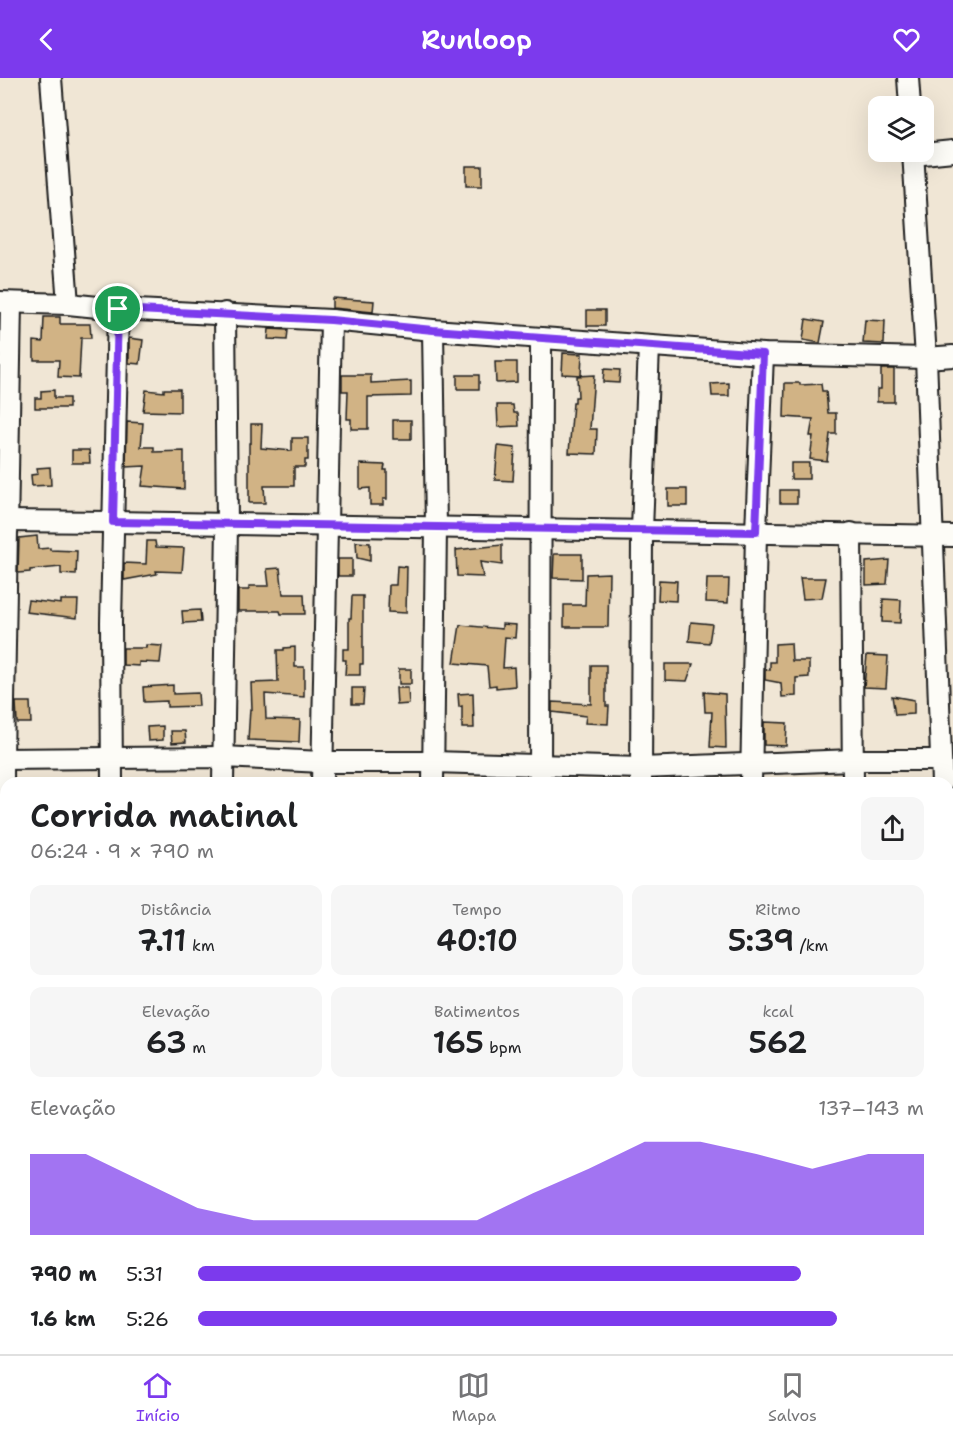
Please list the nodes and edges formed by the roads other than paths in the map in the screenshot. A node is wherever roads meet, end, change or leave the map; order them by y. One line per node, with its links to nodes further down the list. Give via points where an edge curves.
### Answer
1 (51, 78): 8 (street)
2 (908, 78): 3 (street)
3 (909, 96)
4 (953, 151): 5 (street)
5 (934, 152)
6 (914, 162): 17 (street)
7 (5, 302): 8 (street); 18 (street)
8 (68, 304): 9 (street)
9 (118, 309): 10 (street); 19 (street)
10 (225, 313): 11 (street); 20 (street)
11 (331, 320): 12 (street); 21 (street)
12 (433, 330): 13 (street); 22 (street)
13 (541, 338): 14 (street); 23 (street)
14 (649, 346): 15 (street); 24 (street)
15 (763, 354): 17 (street); 25 (street)
16 (953, 356): 17 (street)
17 (926, 358): 28 (street)
18 (4, 521): 19 (street); 32 (street)
19 (113, 522): 20 (street); 31 (street)
20 (227, 524): 21 (street); 30 (street)
21 (328, 526): 22 (street); 34 (street)
22 (436, 527): 23 (street); 35 (street)
23 (539, 529): 24 (street); 36 (street)
24 (642, 530): 25 (street); 38 (street)
25 (756, 532): 26 (street); 37 (street)
26 (851, 533): 28 (street); 33 (street)
27 (953, 536): 28 (street)
28 (932, 537): 29 (street)
29 (945, 748): 33 (street); 45 (street)
30 (224, 757): 31 (street); 34 (street); 41 (street)
31 (112, 758): 32 (street); 40 (street)
32 (2, 759): 39 (street)
33 (854, 760): 37 (street); 44 (street)
34 (322, 762): 35 (street); 42 (street)
35 (433, 762): 36 (street); 43 (street)
36 (540, 774): 38 (street)
37 (751, 774): 38 (street)
38 (641, 776)
39 (2, 777)
40 (112, 777)
41 (223, 777)
42 (322, 777)
43 (433, 777)
44 (853, 777)
45 (943, 777)

